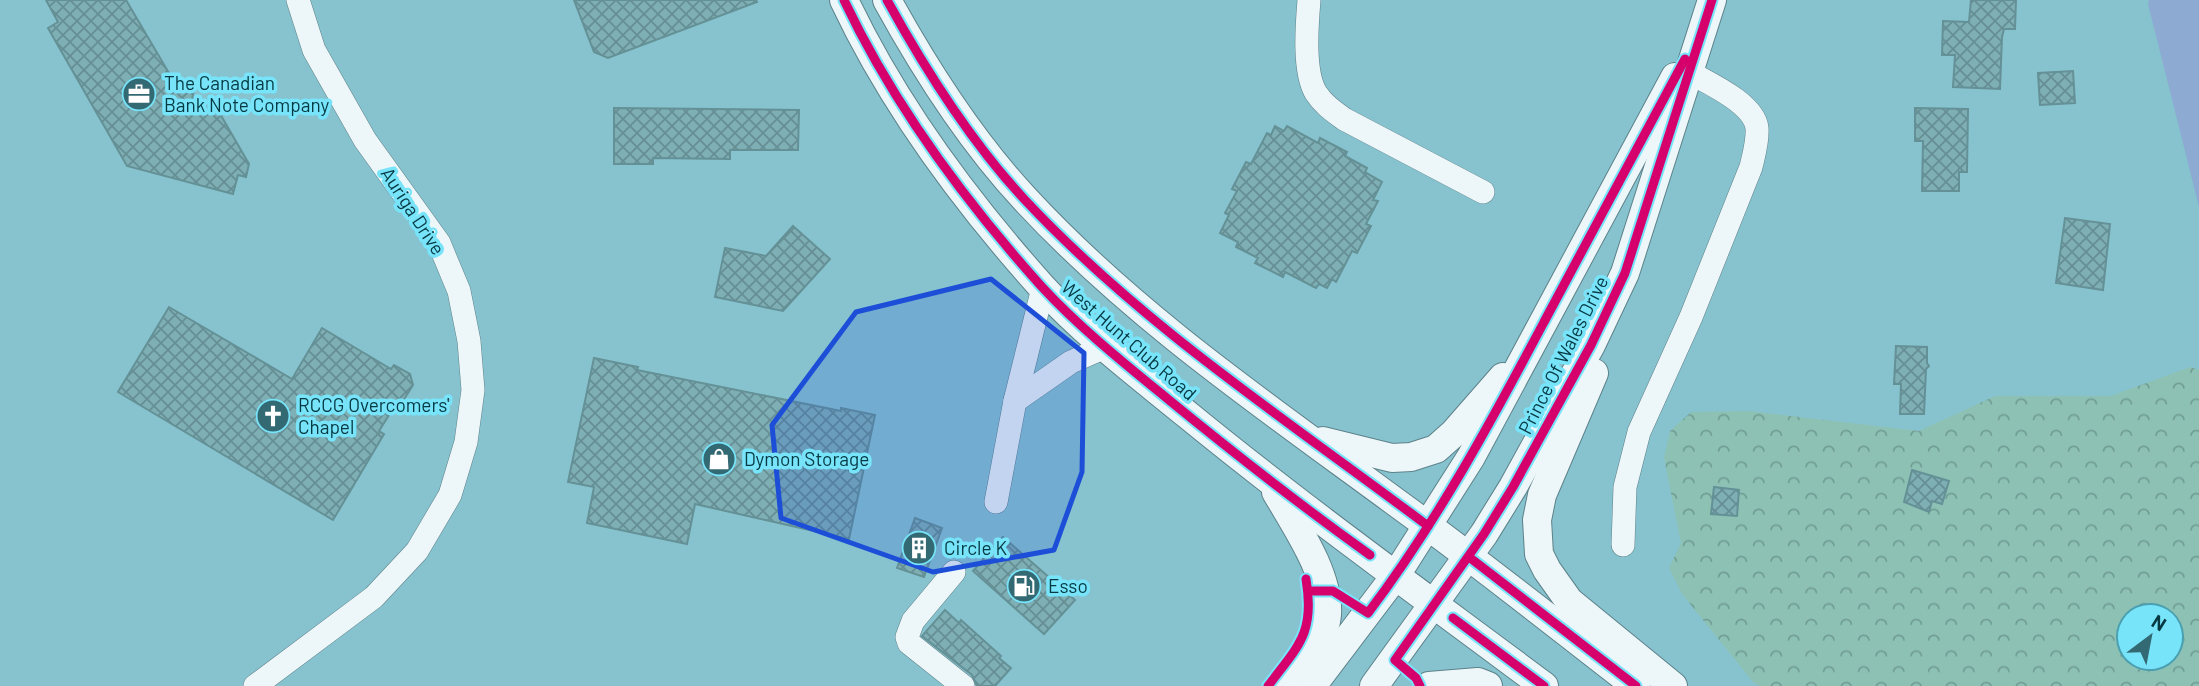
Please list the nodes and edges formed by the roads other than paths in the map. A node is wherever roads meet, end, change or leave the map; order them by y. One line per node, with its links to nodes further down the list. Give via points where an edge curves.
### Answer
1 (298, 0): 23 (street, Auriga Drive, via 314,50 365,140 439,243 458,291 473,390 466,442 450,495 417,551 374,597)
2 (844, 0): 10 (main road, West Hunt Club Road, via 885,79 930,148)
3 (887, 0): 14 (main road, West Hunt Club Road, via 923,64 989,158 1024,198 1142,311)
4 (1309, 0): 8 (street, via 1306,48 1314,91 1328,108)
5 (1712, 0): 6 (main road, Prince Of Wales Drive)
6 (1701, 28): 7 (main road, Prince Of Wales Drive); 11 (main road, Prince Of Wales Drive)
7 (1689, 72): 9 (main road, Prince Of Wales Drive); 18 (street, via 1748,111 1757,125 1756,147 1691,317 1639,432 1625,487)
8 (1483, 192)
9 (1625, 273): 19 (main road, Prince Of Wales Drive, via 1557,410); 32 (main road, via 1594,372 1542,495 1537,537 1547,570 1569,601)
10 (1043, 288): 12 (main road, West Hunt Club Road); 13 (street)
11 (1535, 340): 14 (main road, via 1436,449 1392,458); 17 (main road, Prince Of Wales Drive)
12 (1105, 347): 13 (street, via 1071,362); 15 (main road, West Hunt Club Road)
13 (1015, 401): 16 (street)
14 (1304, 436): 17 (main road, West Hunt Club Road)
15 (1271, 483): 21 (main road, West Hunt Club Road); 25 (main road, via 1308,547 1326,595 1327,615 1320,637)
16 (996, 502)
17 (1428, 526): 19 (main road, West Hunt Club Road); 21 (main road, Prince Of Wales Drive)
18 (1623, 545)
19 (1469, 557): 22 (main road, Prince Of Wales Drive); 31 (main road, West Hunt Club Road)
20 (954, 572): 24 (street, via 914,621 907,637)
21 (1396, 575): 22 (main road, West Hunt Club Road); 26 (main road, Prince Of Wales Drive)
22 (1435, 604): 27 (main road, Prince Of Wales Drive); 30 (main road, West Hunt Club Road)
23 (254, 686)
24 (963, 686)
25 (1290, 686)
26 (1312, 686)
27 (1374, 686)
28 (1429, 686): 29 (main road, via 1478,682)
29 (1488, 686)
30 (1544, 686)
31 (1636, 686)
32 (1673, 686)

